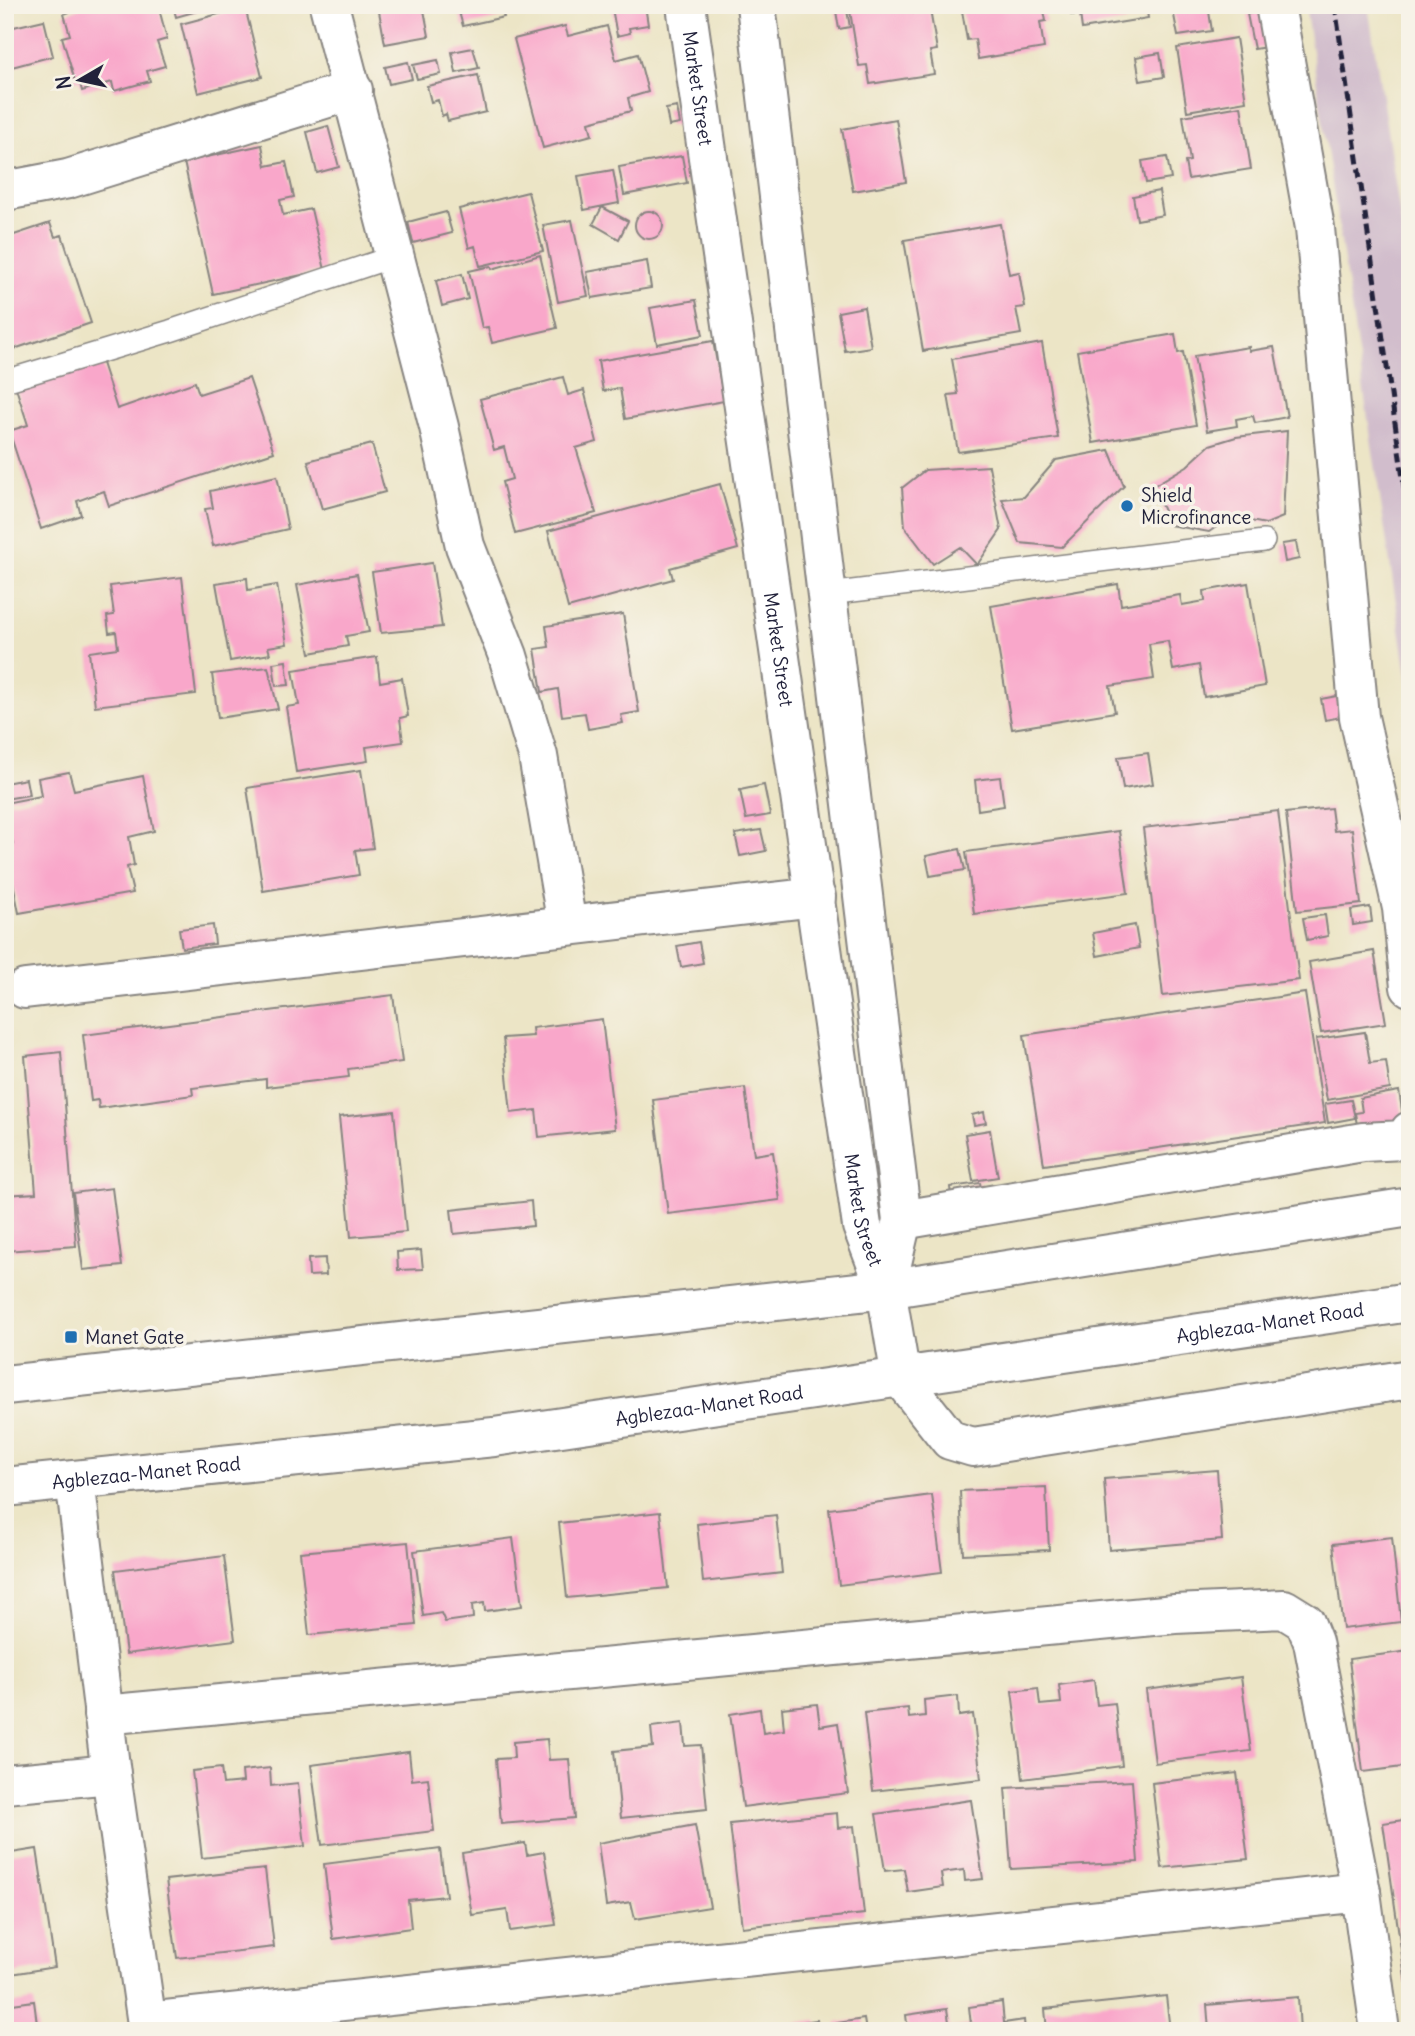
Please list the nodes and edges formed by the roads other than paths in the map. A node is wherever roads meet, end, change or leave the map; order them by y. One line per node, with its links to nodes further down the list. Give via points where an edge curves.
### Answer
1 (329, 5): 5 (street)
2 (686, 5): 11 (street, Market Street)
3 (756, 5): 10 (street, Market Street)
4 (1275, 5): 13 (street, via 1315,228 1359,717 1402,908)
5 (353, 90): 6 (street, via 68,178); 7 (street)
6 (5, 191)
7 (395, 256): 8 (lane); 12 (street, via 465,546 508,656 538,756)
8 (5, 381)
9 (1264, 541): 10 (lane)
10 (828, 594): 17 (street, Market Street)
11 (817, 897): 12 (street); 18 (street, Market Street, via 862,1226)
12 (567, 925): 14 (street)
13 (1410, 988)
14 (25, 989)
15 (1410, 1131): 17 (street, via 1405,1140 1363,1142)
16 (1410, 1207): 18 (street)
17 (902, 1220): 18 (street, Market Street)
18 (886, 1289): 20 (street, Market Street); 22 (street)
19 (1410, 1302): 20 (street, Agblezaa-Manet Road)
20 (901, 1378): 21 (street, via 950,1440 973,1447); 23 (street, Agblezaa-Manet Road, via 494,1437)
21 (1410, 1379)
22 (5, 1385)
23 (75, 1480): 24 (street, Agblezaa-Manet Road); 25 (street)
24 (5, 1487)
25 (103, 1715): 26 (street); 28 (street, via 1175,1614 1284,1609 1305,1622 1313,1642)
26 (111, 1774): 27 (street); 29 (street)
27 (5, 1784)
28 (1361, 1892): 29 (street); 30 (street)
29 (148, 2026)
30 (1380, 2031)

